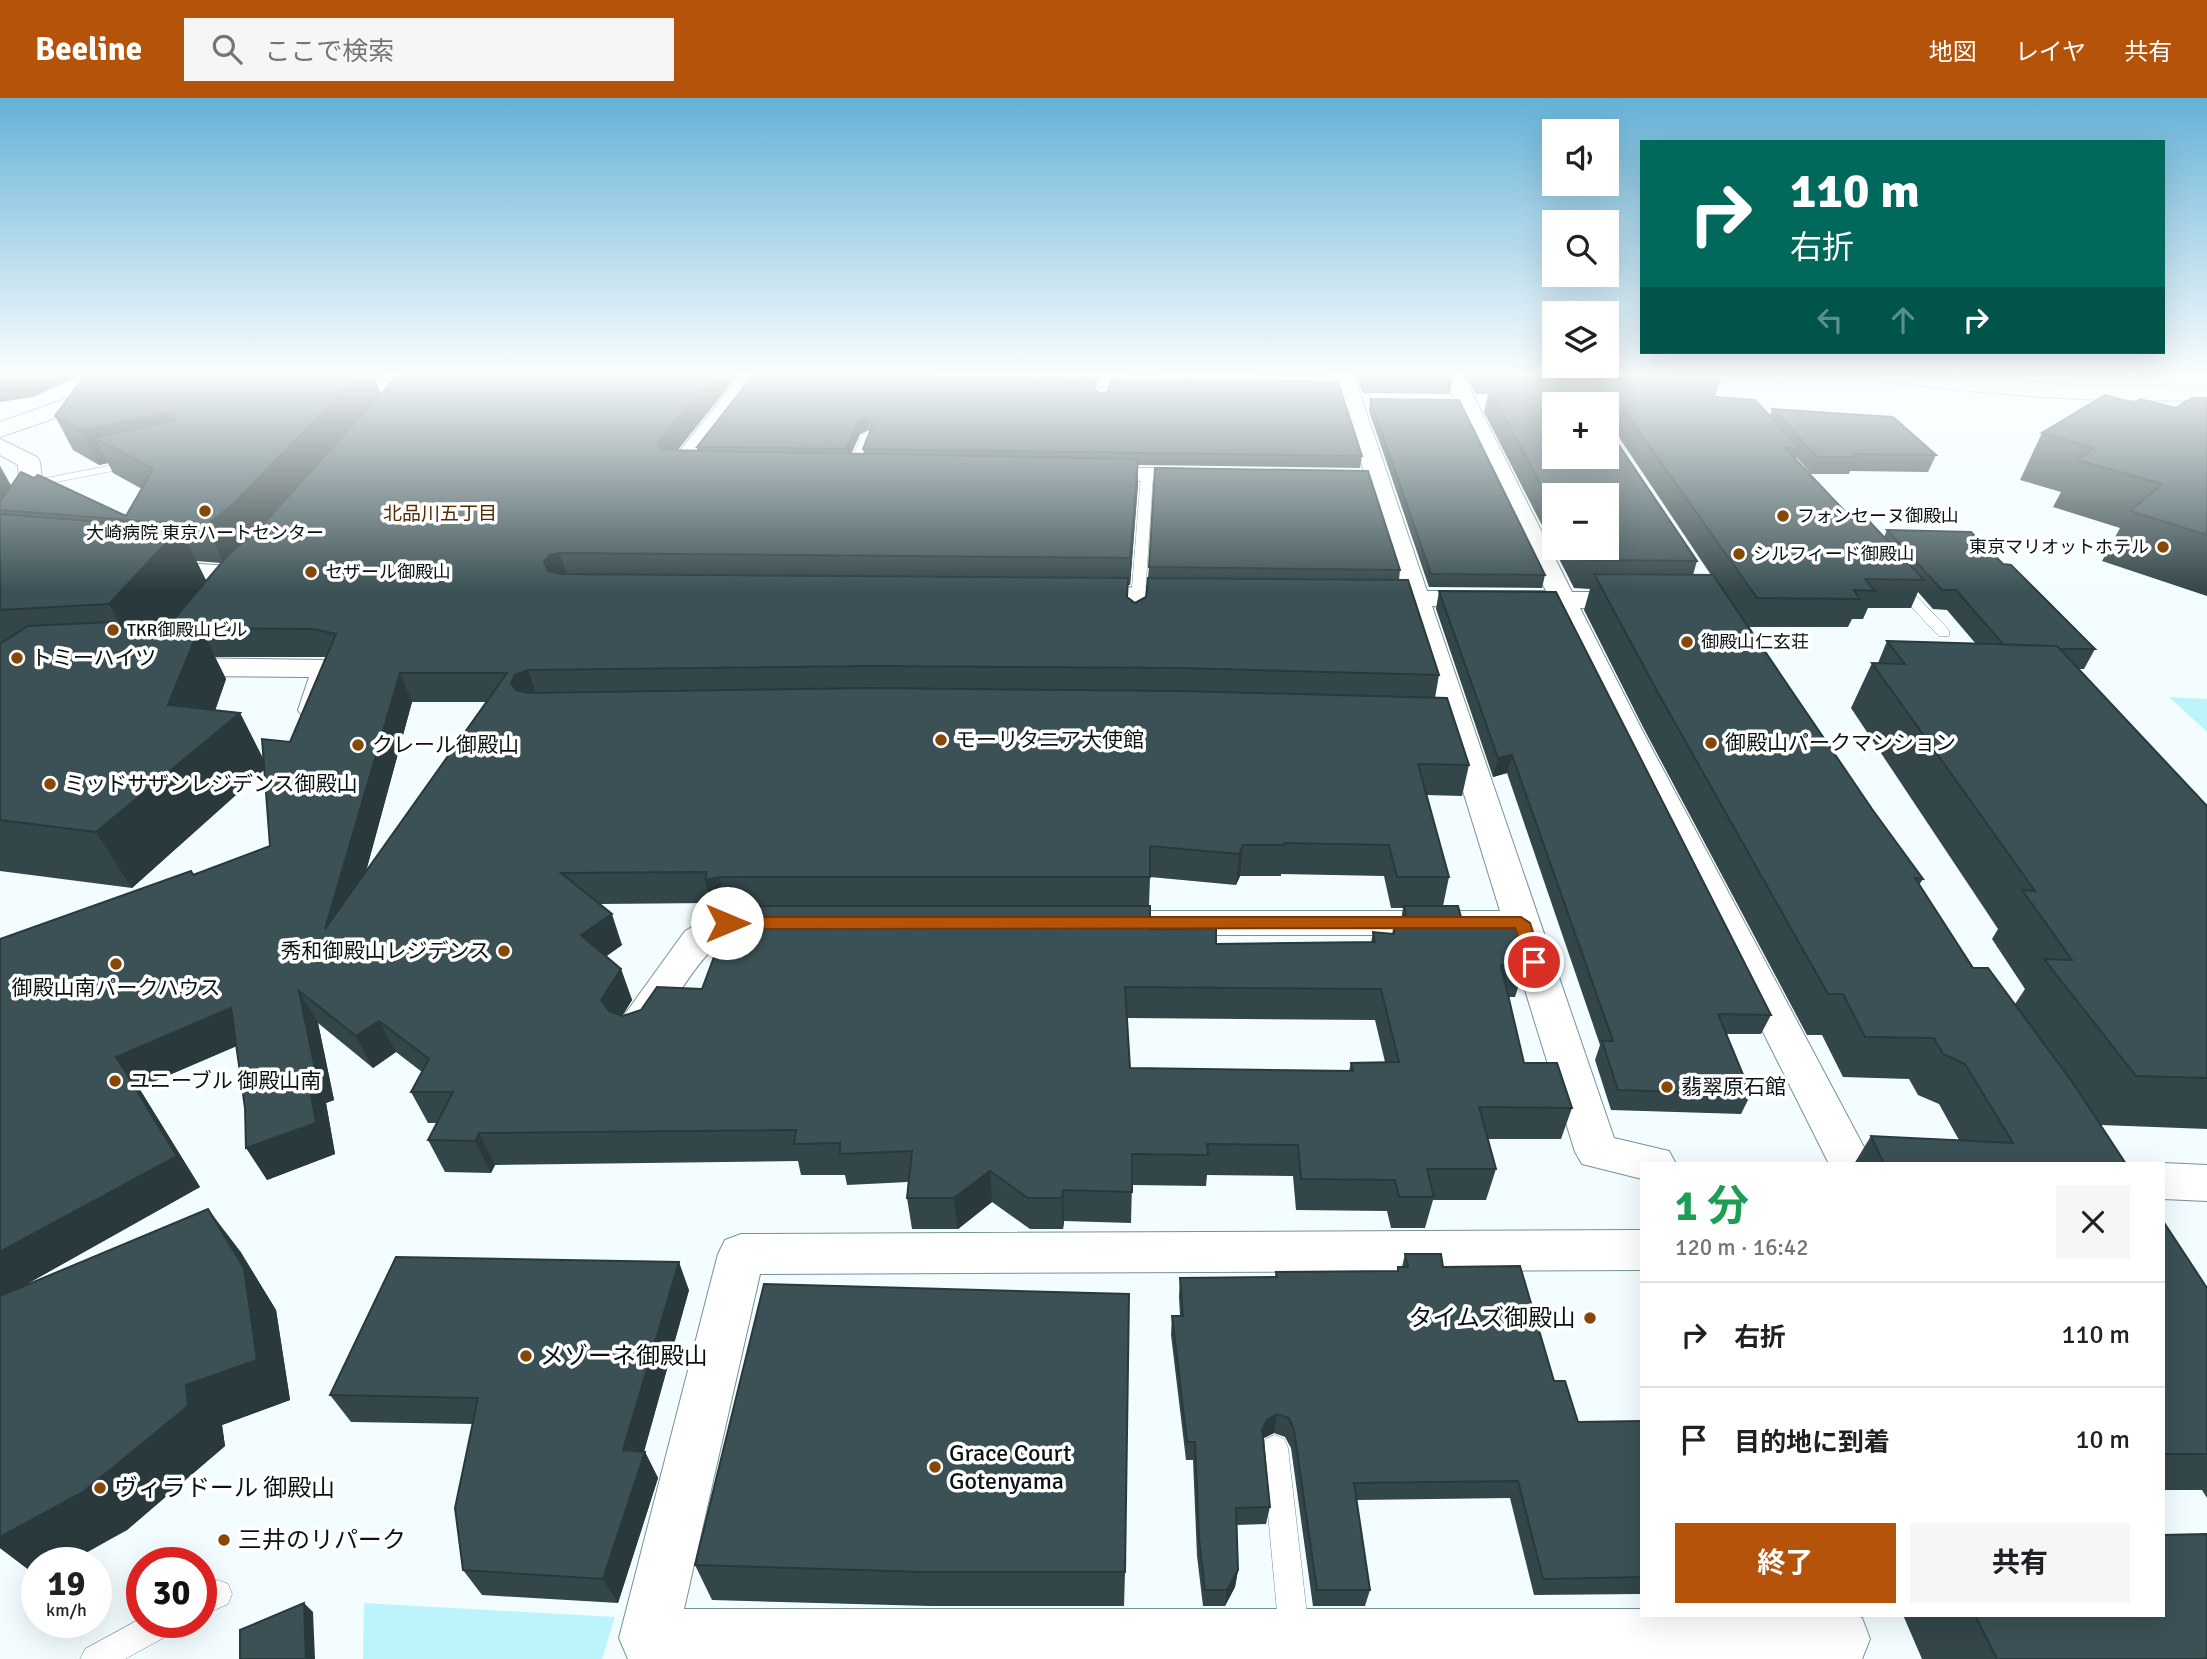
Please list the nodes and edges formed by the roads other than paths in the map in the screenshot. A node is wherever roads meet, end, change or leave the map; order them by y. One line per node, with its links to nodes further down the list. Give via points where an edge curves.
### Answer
1 (0, 446): 14 (street, via 29,462)
2 (695, 446): 7 (street, via 677,470)
3 (863, 446): 9 (lane)
4 (1362, 446): 23 (street, via 1366,478)
5 (1488, 446): 24 (street)
6 (147, 461): 14 (lane)
7 (704, 470)
8 (825, 471): 9 (street)
9 (852, 472): 10 (street)
10 (879, 472)
11 (1067, 474): 12 (street)
12 (1147, 475): 13 (street); 20 (lane)
13 (1229, 476)
14 (31, 484): 15 (street, via 32,499)
15 (7, 553)
16 (127, 567): 17 (street)
17 (232, 575)
18 (1892, 577): 27 (lane)
19 (1054, 595): 20 (street)
20 (1138, 596): 21 (street); 26 (lane)
21 (1221, 596)
22 (1347, 597): 23 (street)
23 (1417, 598): 24 (street); 32 (street, via 1439,716)
24 (1564, 599): 25 (street); 35 (street)
25 (1659, 600)
26 (1136, 625)
27 (1944, 634)
28 (180, 636): 29 (street, via 154,667 326,668)
29 (311, 716)
30 (811, 923): 33 (street, via 727,923 698,940)
31 (1062, 923): 32 (street)
32 (1521, 923): 34 (street, via 1597,1152)
33 (635, 1030)
34 (1644, 1162)
35 (1851, 1162)
36 (2165, 1181): 37 (street)
37 (2207, 1183)
38 (1640, 1250): 40 (street, via 741,1254 648,1638)
39 (1275, 1448): 40 (lane)
40 (1294, 1636): 42 (street)
41 (134, 1638): 43 (lane)
42 (1841, 1638)
43 (95, 1659)

